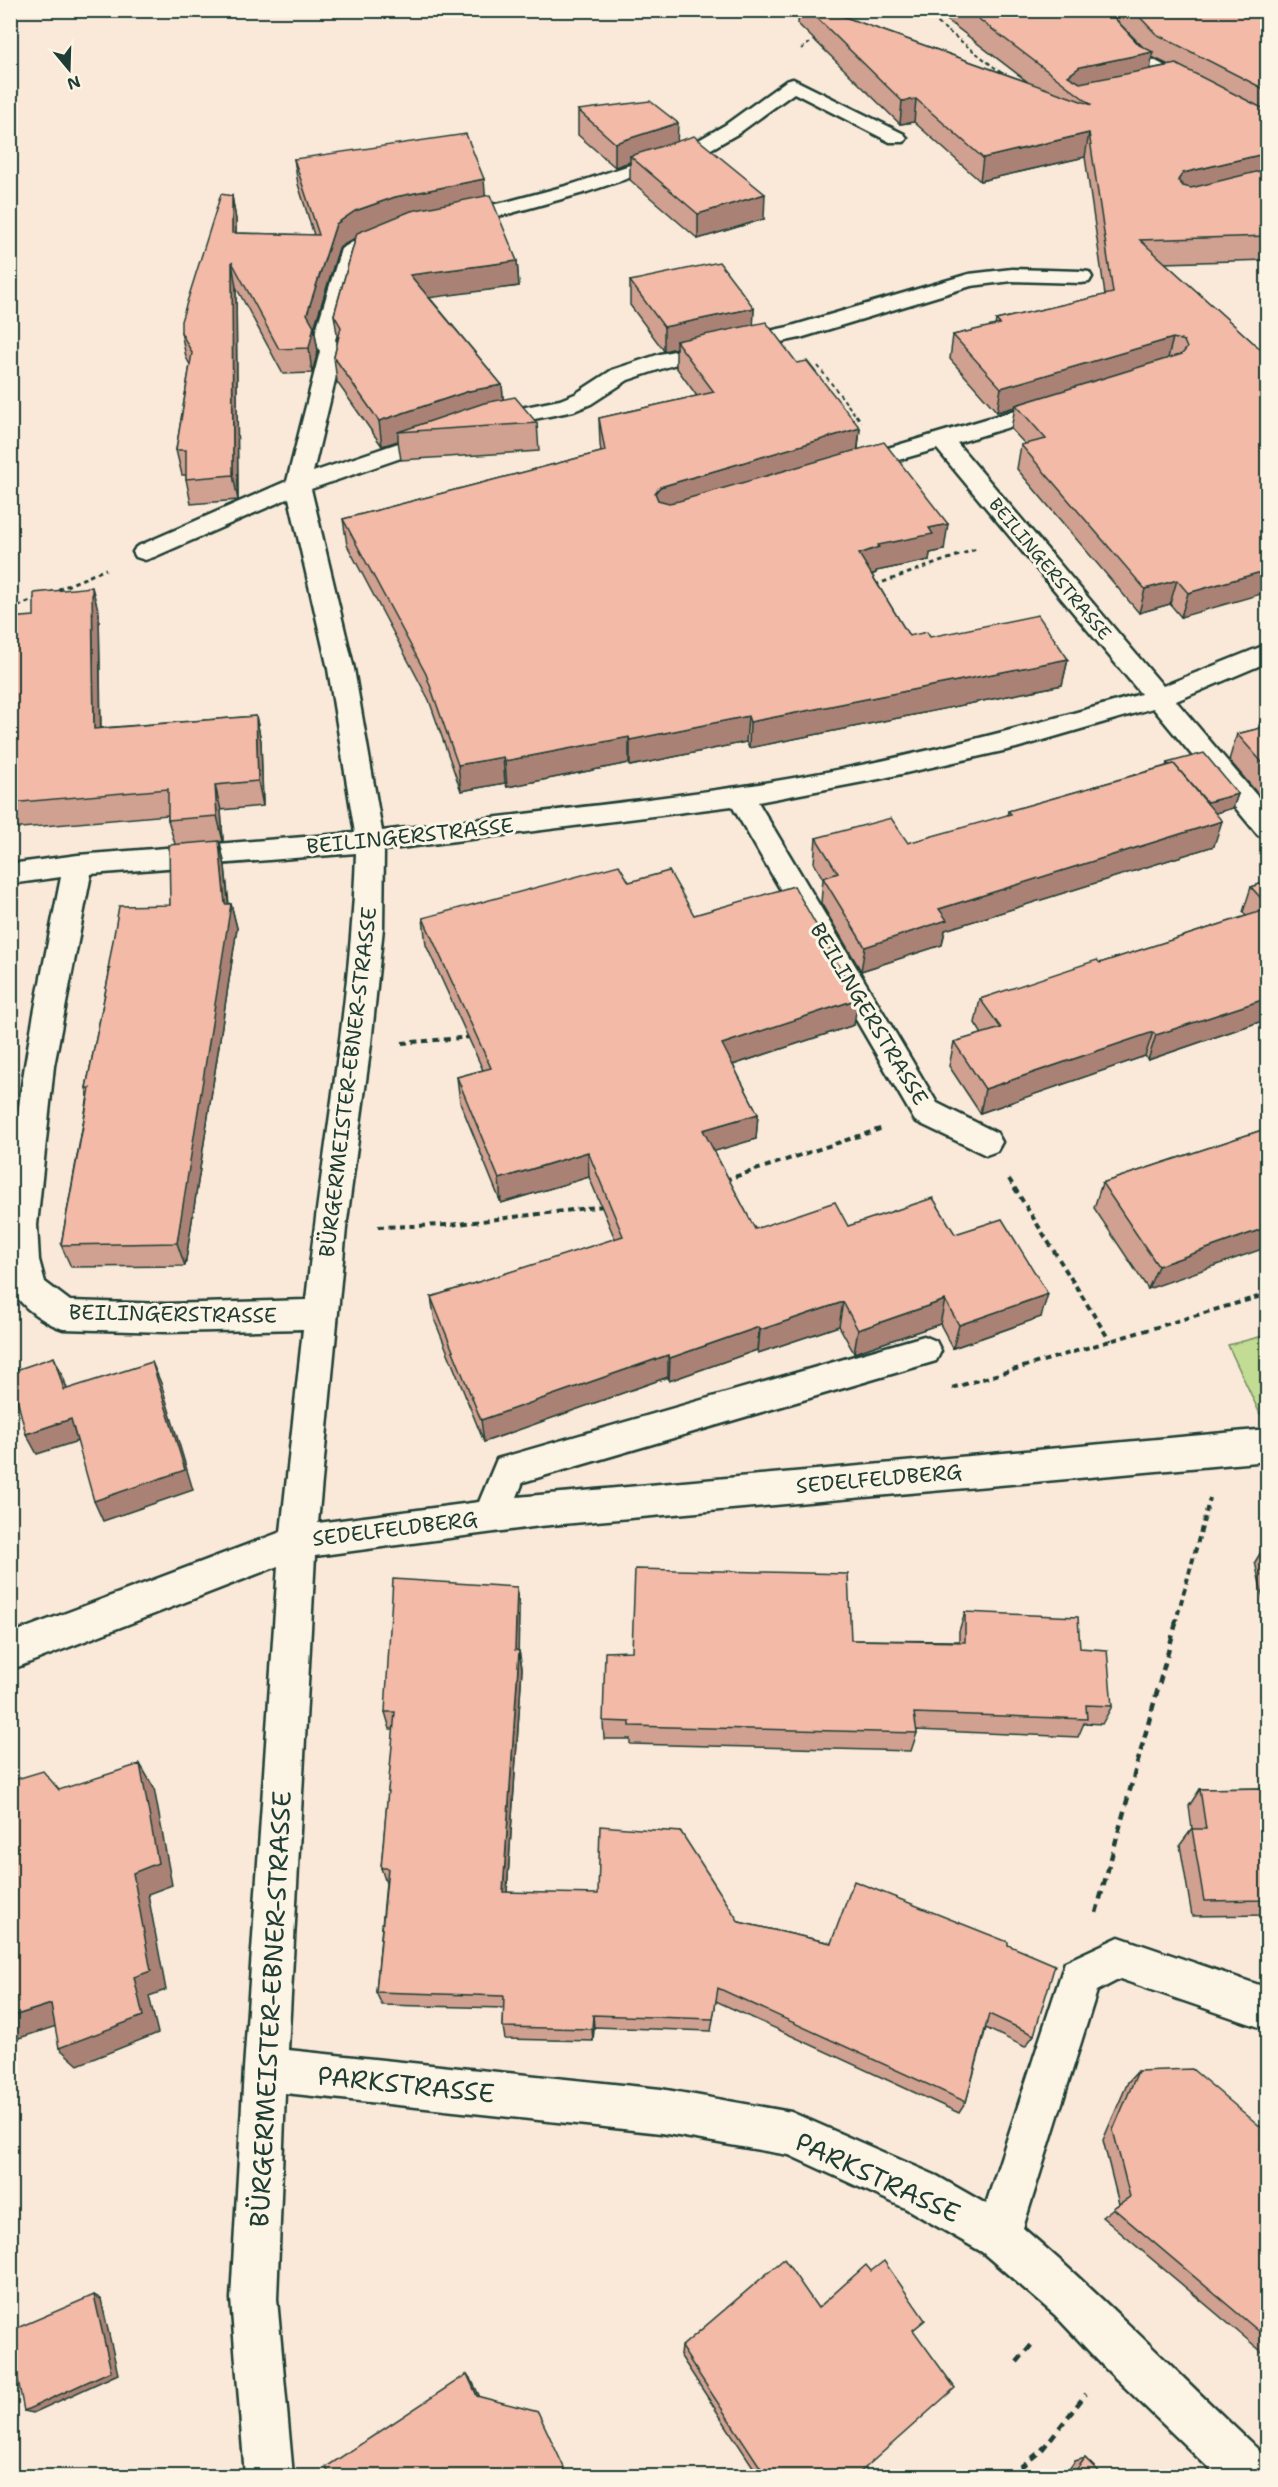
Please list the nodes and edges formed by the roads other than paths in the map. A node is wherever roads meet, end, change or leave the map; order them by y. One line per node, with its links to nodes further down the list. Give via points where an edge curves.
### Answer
1 (1093, 10): 2 (street, via 1143,62)
2 (1268, 129)
3 (897, 138): 4 (street, via 793,85 697,149 570,191)
4 (432, 222)
5 (410, 225): 10 (street, BÜRGERMEISTER-EBNER-STRASSE, via 372,238 348,253 324,340 331,351)
6 (1081, 277): 10 (street, via 1012,275 969,280 792,333 668,359 620,375 566,406 480,423)
7 (1078, 399): 8 (street)
8 (942, 440): 9 (street); 13 (street, BEILINGERSTRASSE)
9 (830, 473)
10 (298, 485): 11 (street); 16 (street, BÜRGERMEISTER-EBNER-STRASSE, via 341,669)
11 (145, 552)
12 (1268, 652): 13 (street, BEILINGERSTRASSE)
13 (1158, 698): 14 (street, BEILINGERSTRASSE, via 1016,740); 15 (street, BEILINGERSTRASSE)
14 (740, 796): 16 (street, BEILINGERSTRASSE); 19 (street, BEILINGERSTRASSE, via 926,1112)
15 (1268, 828)
16 (370, 842): 17 (street, BEILINGERSTRASSE); 20 (street, BÜRGERMEISTER-EBNER-STRASSE, via 368,928)
17 (78, 865): 18 (street, BEILINGERSTRASSE); 20 (street, BEILINGERSTRASSE, via 39,1066 21,1225 22,1260 30,1290 63,1315)
18 (10, 873)
19 (986, 1142)
20 (322, 1314): 24 (street, BÜRGERMEISTER-EBNER-STRASSE)
21 (924, 1351): 23 (street, SEDELFELDBERG, via 510,1470)
22 (1268, 1445): 23 (street, SEDELFELDBERG)
23 (491, 1517): 24 (street, SEDELFELDBERG)
24 (298, 1542): 25 (street); 27 (street, BÜRGERMEISTER-EBNER-STRASSE)
25 (10, 1652)
26 (1268, 2009): 28 (street, via 1119,1959 1080,1977)
27 (265, 2069): 28 (street, PARKSTRASSE, via 661,2111 791,2134 921,2192); 29 (street, BÜRGERMEISTER-EBNER-STRASSE, via 254,2299)
28 (998, 2236): 30 (street, PARKSTRASSE, via 1071,2299)
29 (269, 2476)
30 (1251, 2476)

